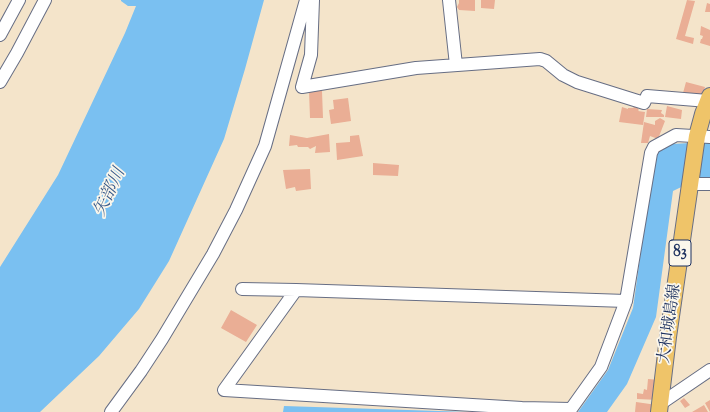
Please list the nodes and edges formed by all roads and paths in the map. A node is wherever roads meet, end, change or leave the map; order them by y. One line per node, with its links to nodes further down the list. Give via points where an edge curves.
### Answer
1 (19, 0): 6 (street)
2 (45, 0): 8 (street)
3 (306, 0): 19 (street, via 265,146 236,210 162,339)
4 (313, 0): 7 (street, via 311,55 302,87 416,68)
5 (449, 0): 7 (street)
6 (0, 35)
7 (456, 65): 9 (street, via 540,59 577,82 644,103 647,96)
8 (0, 82)
9 (709, 98): 10 (main road, 大和城島線 / 83, via 703,114)
10 (704, 137): 11 (main road, 大和城島線 / 83); 15 (street, via 676,135 654,147 651,153)
11 (690, 184): 12 (street); 17 (main road, 大和城島線 / 83)
12 (710, 184)
13 (242, 289): 14 (street)
14 (296, 290): 15 (street); 18 (street, via 224,390)
15 (626, 301): 18 (street, via 601,367 572,409)
16 (710, 370): 17 (street)
17 (660, 408)
18 (522, 410)
19 (111, 412)

